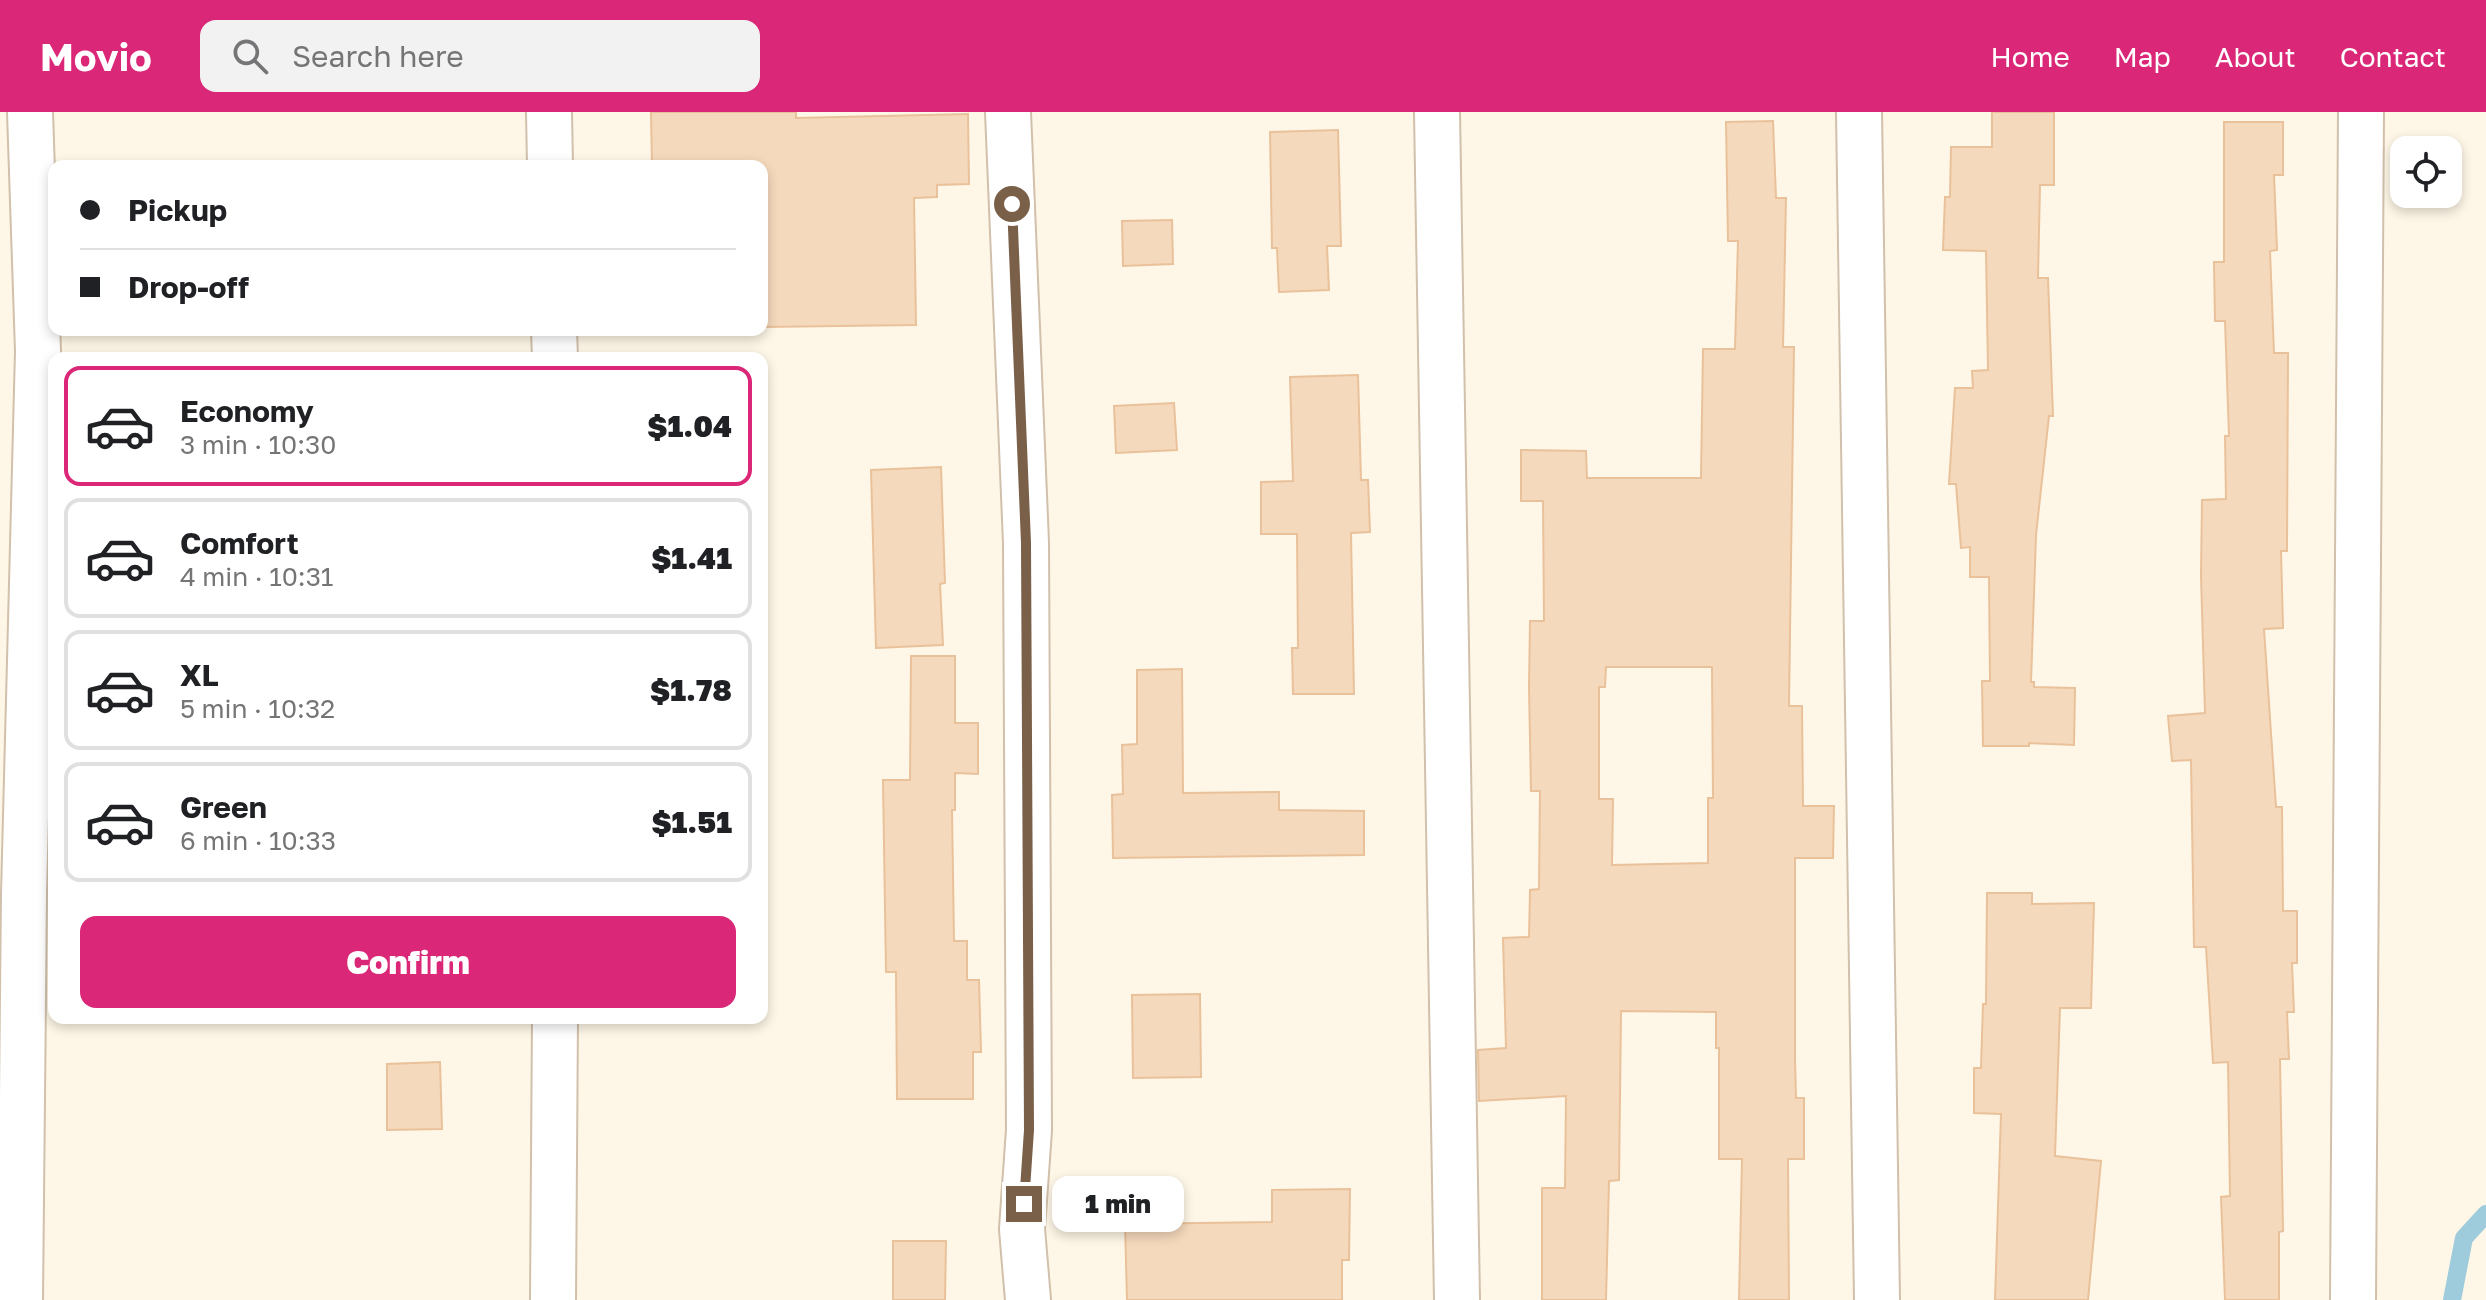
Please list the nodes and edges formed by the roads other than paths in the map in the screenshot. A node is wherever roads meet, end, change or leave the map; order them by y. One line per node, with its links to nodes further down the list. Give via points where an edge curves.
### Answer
1 (30, 112): 9 (street, via 38,351)
2 (549, 112): 7 (street)
3 (1008, 112): 11 (street, via 1026,543 1029,1130 1022,1229)
4 (1437, 112): 12 (street)
5 (1859, 112): 13 (street)
6 (2361, 112): 14 (street)
7 (550, 160)
8 (555, 1024): 10 (street)
9 (20, 1300)
10 (553, 1300)
11 (1028, 1300)
12 (1457, 1300)
13 (1877, 1300)
14 (2353, 1300)

